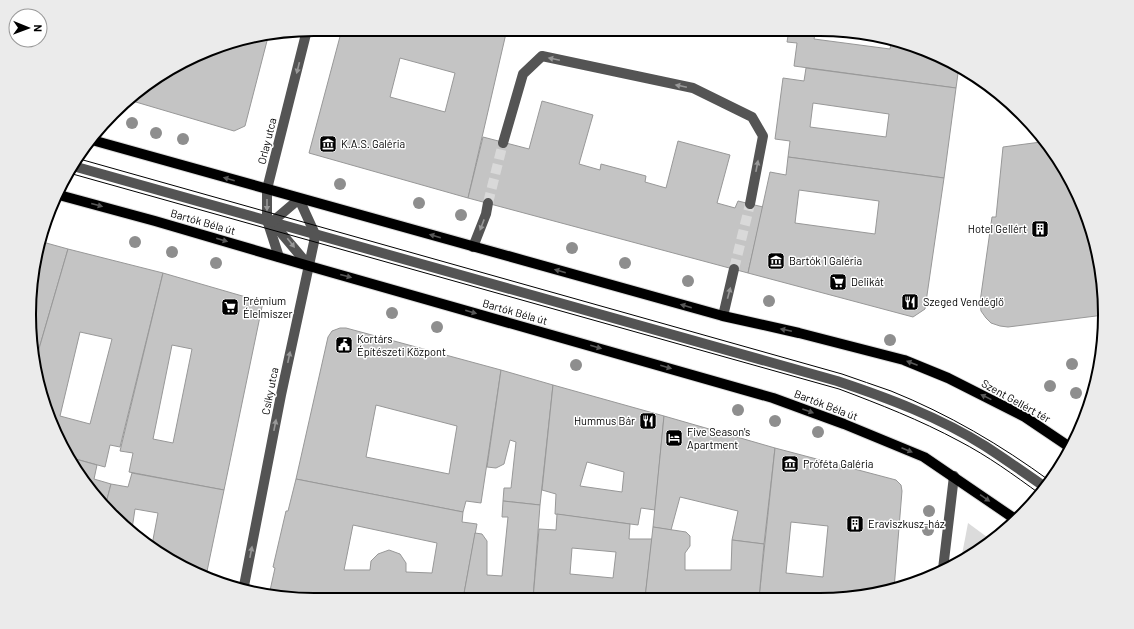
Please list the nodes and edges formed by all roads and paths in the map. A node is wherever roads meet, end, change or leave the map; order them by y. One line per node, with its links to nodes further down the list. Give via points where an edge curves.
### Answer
1 (305, 36): 5 (street, Orlay utca, one-way to 5)
2 (97, 141): 5 (main road, one-way to 2)
3 (503, 142): 9 (street, one-way to 3, via 763,136 752,116 693,88 542,56 523,74)
4 (78, 167): 10 (street, Bartók Béla út)
5 (267, 189): 7 (main road); 10 (street, Orlay utca, one-way to 10)
6 (63, 196): 13 (main road, Bartók Béla út, one-way to 13)
7 (298, 199): 10 (street); 11 (street); 12 (main road, one-way to 7)
8 (488, 203): 12 (street, one-way to 12)
9 (750, 204)
10 (270, 221): 11 (street, Bartók Béla út); 13 (street, Orlay utca); 14 (street, one-way to 14)
11 (315, 234): 14 (street, Csíky utca); 19 (street, Bartók Béla út, via 837,381 887,398 984,446)
12 (473, 247): 16 (main road, one-way to 12)
13 (279, 257): 14 (main road, Bartók Béla út)
14 (309, 266): 18 (main road, Bartók Béla út, one-way to 18, via 773,398 924,457); 22 (street, Csíky utca, one-way to 14)
15 (734, 269): 16 (street, one-way to 15)
16 (723, 316): 17 (main road, Szent Gellért tér, one-way to 16, via 1025,417 948,378 904,360)
17 (1066, 444)
18 (954, 476): 20 (main road, one-way to 20); 21 (street)
19 (1040, 484)
20 (1011, 516)
21 (944, 564)
22 (244, 585)

